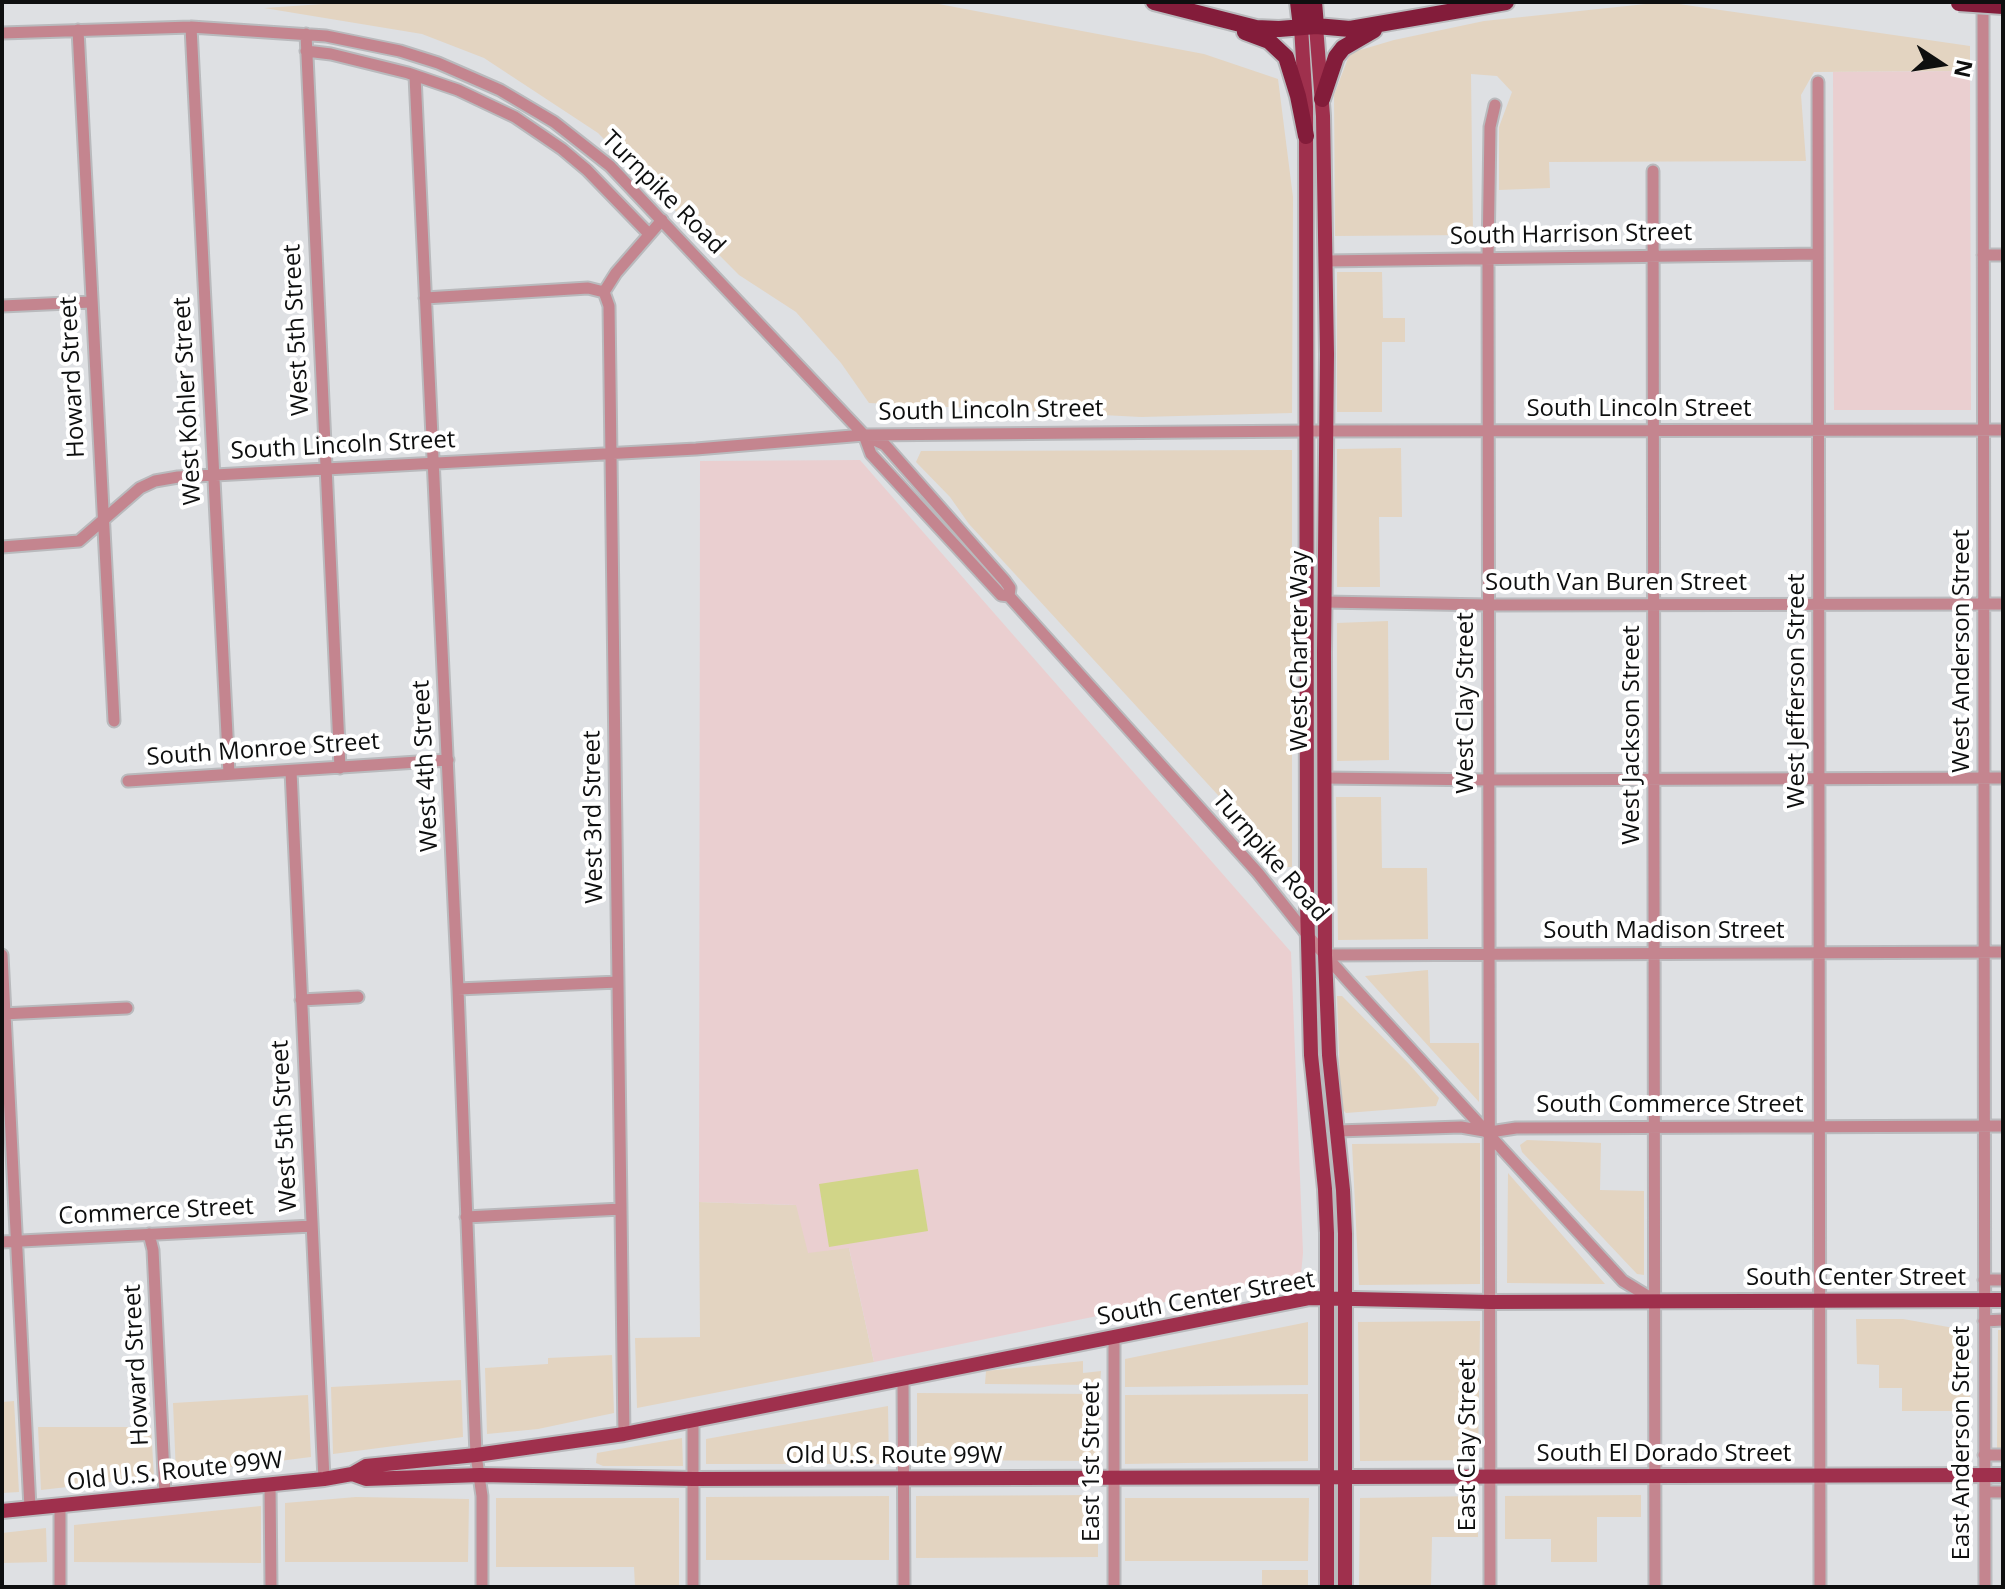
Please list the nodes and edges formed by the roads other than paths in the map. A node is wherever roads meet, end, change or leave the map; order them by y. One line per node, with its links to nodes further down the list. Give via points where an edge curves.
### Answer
1 (1154, 2): 9 (highway)
2 (1298, 2): 12 (highway, West Charter Way)
3 (1314, 2): 12 (highway, West Charter Way)
4 (1506, 2): 10 (highway)
5 (1952, 2): 7 (highway)
6 (1983, 2): 27 (street, West Anderson Street)
7 (1959, 3): 8 (highway, bridge)
8 (2003, 6)
9 (1195, 13): 12 (highway, via 1256,28); 21 (highway, via 1281,50 1291,69)
10 (1386, 25): 12 (highway); 19 (highway, via 1343,48)
11 (191, 27): 13 (street, Turnpike Road); 15 (street, Turnpike Road); 47 (street, West Kohler Street)
12 (1309, 27): 19 (main road, West Charter Way); 21 (main road, West Charter Way)
13 (78, 30): 14 (street, Turnpike Road); 34 (street, Howard Street)
14 (2, 33)
15 (306, 34): 16 (street, West 5th Street); 24 (street, Turnpike Road, via 400,51 500,90 583,143)
16 (306, 51): 17 (street); 46 (street, West 5th Street)
17 (415, 76): 25 (street, via 484,101 540,133 587,170); 33 (street, West 4th Street)
18 (1818, 82): 26 (street, West Jefferson Street)
19 (1322, 99): 31 (main road, West Charter Way)
20 (1495, 105): 30 (street, West Clay Street)
21 (1306, 136): 23 (main road, West Charter Way)
22 (1653, 171): 29 (street, West Jackson Street)
23 (1306, 183): 31 (main road, via 1315,198 1315,245); 40 (main road, West Charter Way)
24 (662, 220): 25 (street); 43 (street, Turnpike Road)
25 (649, 234): 32 (street)
26 (1817, 254): 29 (street, South Harrison Street); 37 (street, West Jefferson Street)
27 (1983, 255): 28 (street); 38 (street, West Anderson Street)
28 (2003, 255)
29 (1653, 256): 30 (street, South Harrison Street); 36 (street, West Jackson Street)
30 (1488, 257): 31 (street, South Harrison Street); 42 (street, West Clay Street)
31 (1325, 261): 41 (main road, West Charter Way)
32 (604, 292): 33 (street, via 588,288); 44 (street, West 3rd Street, via 609,306)
33 (425, 298): 45 (street, West 4th Street)
34 (91, 302): 35 (street); 48 (street, Howard Street)
35 (2, 306)
36 (1653, 430): 37 (street, South Lincoln Street); 42 (street, South Lincoln Street); 57 (street, West Jackson Street)
37 (1818, 430): 38 (street, South Lincoln Street); 54 (street, West Jefferson Street)
38 (1983, 430): 39 (street, South Lincoln Street); 53 (street, West Anderson Street)
39 (2003, 430)
40 (1306, 431): 41 (street, South Lincoln Street); 43 (street, South Lincoln Street); 49 (main road, West Charter Way)
41 (1325, 431): 42 (street, South Lincoln Street); 52 (main road, West Charter Way)
42 (1488, 432): 56 (street, West Clay Street)
43 (864, 435): 44 (street, South Lincoln Street); 51 (street, Turnpike Road, via 871,454 908,496 1001,595); 51 (street, Turnpike Road, via 885,445 1005,581)
44 (611, 453): 45 (street, South Lincoln Street); 79 (street, West 3rd Street)
45 (433, 463): 46 (street, South Lincoln Street); 60 (street, West 4th Street)
46 (326, 469): 47 (street, South Lincoln Street); 61 (street, West 5th Street)
47 (214, 475): 48 (street, South Lincoln Street, via 155,481); 63 (street, West Kohler Street)
48 (103, 519): 50 (street, South Lincoln Street, via 79,541); 58 (street, Howard Street)
49 (1308, 546): 52 (main road, via 1316,558 1317,595); 59 (main road, West Charter Way)
50 (2, 547)
51 (1009, 596): 71 (street, Turnpike Road)
52 (1325, 602): 56 (street, South Van Buren Street); 64 (main road, West Charter Way)
53 (1984, 603): 54 (street, South Van Buren Street); 55 (street, South Van Buren Street); 66 (street, West Anderson Street)
54 (1819, 604): 57 (street, South Van Buren Street); 65 (street, West Jefferson Street)
55 (2003, 604)
56 (1488, 605): 57 (street, South Van Buren Street); 69 (street, West Clay Street)
57 (1654, 605): 68 (street, West Jackson Street)
58 (114, 721)
59 (1308, 726): 64 (main road, via 1315,730 1317,775); 71 (main road, West Charter Way)
60 (448, 760): 61 (street, South Monroe Street); 80 (street, West 4th Street)
61 (340, 768): 62 (street, South Monroe Street)
62 (291, 771): 63 (street, South Monroe Street); 82 (street, West 5th Street)
63 (229, 774): 70 (street, South Monroe Street)
64 (1325, 778): 69 (street); 78 (main road, West Charter Way)
65 (1819, 778): 66 (street); 68 (street); 75 (street, West Jefferson Street)
66 (1984, 778): 67 (street); 72 (street, West Anderson Street)
67 (2003, 778)
68 (1654, 779): 69 (street); 74 (street, West Jackson Street)
69 (1489, 780): 76 (street, West Clay Street)
70 (128, 781)
71 (1309, 937): 78 (street, Turnpike Road); 99 (main road, West Charter Way, via 1311,1055 1325,1189)
72 (1984, 952): 73 (street, South Madison Street); 75 (street, South Madison Street); 85 (street, West Anderson Street)
73 (2003, 952)
74 (1654, 953): 75 (street, South Madison Street); 76 (street, South Madison Street); 87 (street, West Jackson Street)
75 (1819, 953): 88 (street, West Jefferson Street)
76 (1489, 954): 78 (street, South Madison Street); 90 (street, West Clay Street)
77 (2, 955): 84 (street)
78 (1325, 955): 89 (main road, West Charter Way); 90 (street, Turnpike Road)
79 (618, 982): 80 (street); 91 (street, West 3rd Street)
80 (458, 989): 92 (street, West 4th Street)
81 (358, 997): 82 (street)
82 (301, 1000): 93 (street, West 5th Street)
83 (127, 1008): 84 (street)
84 (4, 1014): 95 (street)
85 (1984, 1126): 86 (street, South Commerce Street); 88 (street, South Commerce Street); 97 (street, West Anderson Street)
86 (2003, 1126)
87 (1654, 1127): 88 (street, South Commerce Street); 90 (street, South Commerce Street); 101 (street, West Jackson Street)
88 (1819, 1127): 102 (street, West Jefferson Street)
89 (1337, 1131): 90 (street, South Commerce Street, via 1461,1127); 100 (main road, West Charter Way)
90 (1490, 1132): 101 (street, Turnpike Road, via 1623,1281); 105 (street, West Clay Street)
91 (621, 1209): 92 (street); 111 (street, West 3rd Street)
92 (466, 1217): 112 (street, West 4th Street)
93 (312, 1226): 94 (street, Commerce Street); 126 (street, West 5th Street)
94 (149, 1234): 95 (street, Commerce Street); 131 (street, Howard Street)
95 (17, 1241): 96 (street, Commerce Street); 133 (street)
96 (2, 1242)
97 (1984, 1280): 98 (street, South Center Street); 103 (street, West Anderson Street)
98 (2003, 1280)
99 (1326, 1299): 100 (main road, South Center Street); 108 (main road, South Center Street); 124 (main road, West Charter Way)
100 (1344, 1300): 105 (main road, South Center Street); 120 (main road, West Charter Way)
101 (1654, 1300): 102 (main road, South Center Street); 105 (main road, South Center Street); 122 (street, West Jackson Street)
102 (1820, 1300): 103 (main road, South Center Street); 117 (street, West Jefferson Street)
103 (1984, 1300): 104 (main road, South Center Street); 107 (street, East Anderson Street)
104 (2003, 1300)
105 (1490, 1302): 121 (street, East Clay Street)
106 (2003, 1320): 107 (street, South Center Street)
107 (1984, 1321): 113 (street, East Anderson Street)
108 (1114, 1337): 109 (main road, South Center Street); 123 (street, East 1st Street)
109 (903, 1379): 110 (main road, South Center Street); 125 (street)
110 (693, 1421): 111 (main road, South Center Street); 127 (street)
111 (624, 1434): 112 (main road, South Center Street)
112 (476, 1455): 115 (main road, Old U.S. Route 99W, via 366,1466); 116 (street, West 4th Street)
113 (1984, 1455): 114 (street); 118 (street, East Anderson Street)
114 (2003, 1455)
115 (352, 1474): 116 (main road, Old U.S. Route 99W, via 366,1479); 126 (main road, Old U.S. Route 99W)
116 (480, 1475): 127 (main road, Old U.S. Route 99W); 137 (street, West 4th Street)
117 (1820, 1475): 118 (main road, South El Dorado Street); 122 (main road, South El Dorado Street); 145 (street, West Jefferson Street)
118 (1985, 1475): 119 (main road, South El Dorado Street); 129 (street, East Anderson Street)
119 (2003, 1475)
120 (1345, 1476): 121 (main road, South El Dorado Street); 124 (main road, South El Dorado Street); 142 (main road)
121 (1490, 1476): 122 (main road, South El Dorado Street); 143 (street, East Clay Street)
122 (1655, 1476): 144 (street, West Jackson Street)
123 (1114, 1477): 124 (main road, Old U.S. Route 99W); 125 (main road, Old U.S. Route 99W); 140 (street, East 1st Street)
124 (1326, 1477): 141 (main road)
125 (903, 1478): 127 (main road, Old U.S. Route 99W); 139 (street)
126 (324, 1479): 128 (main road, Old U.S. Route 99W)
127 (693, 1479): 138 (street)
128 (270, 1485): 131 (main road, Old U.S. Route 99W); 136 (street)
129 (1985, 1492): 130 (street); 146 (street, East Anderson Street)
130 (2003, 1492)
131 (165, 1495): 132 (main road, Old U.S. Route 99W)
132 (60, 1505): 133 (main road, Old U.S. Route 99W); 135 (street)
133 (30, 1508): 134 (main road, Old U.S. Route 99W)
134 (2, 1511)
135 (60, 1587)
136 (271, 1587)
137 (482, 1587)
138 (693, 1587)
139 (904, 1587)
140 (1114, 1587)
141 (1327, 1587)
142 (1345, 1587)
143 (1490, 1587)
144 (1655, 1587)
145 (1820, 1587)
146 (1985, 1587)

